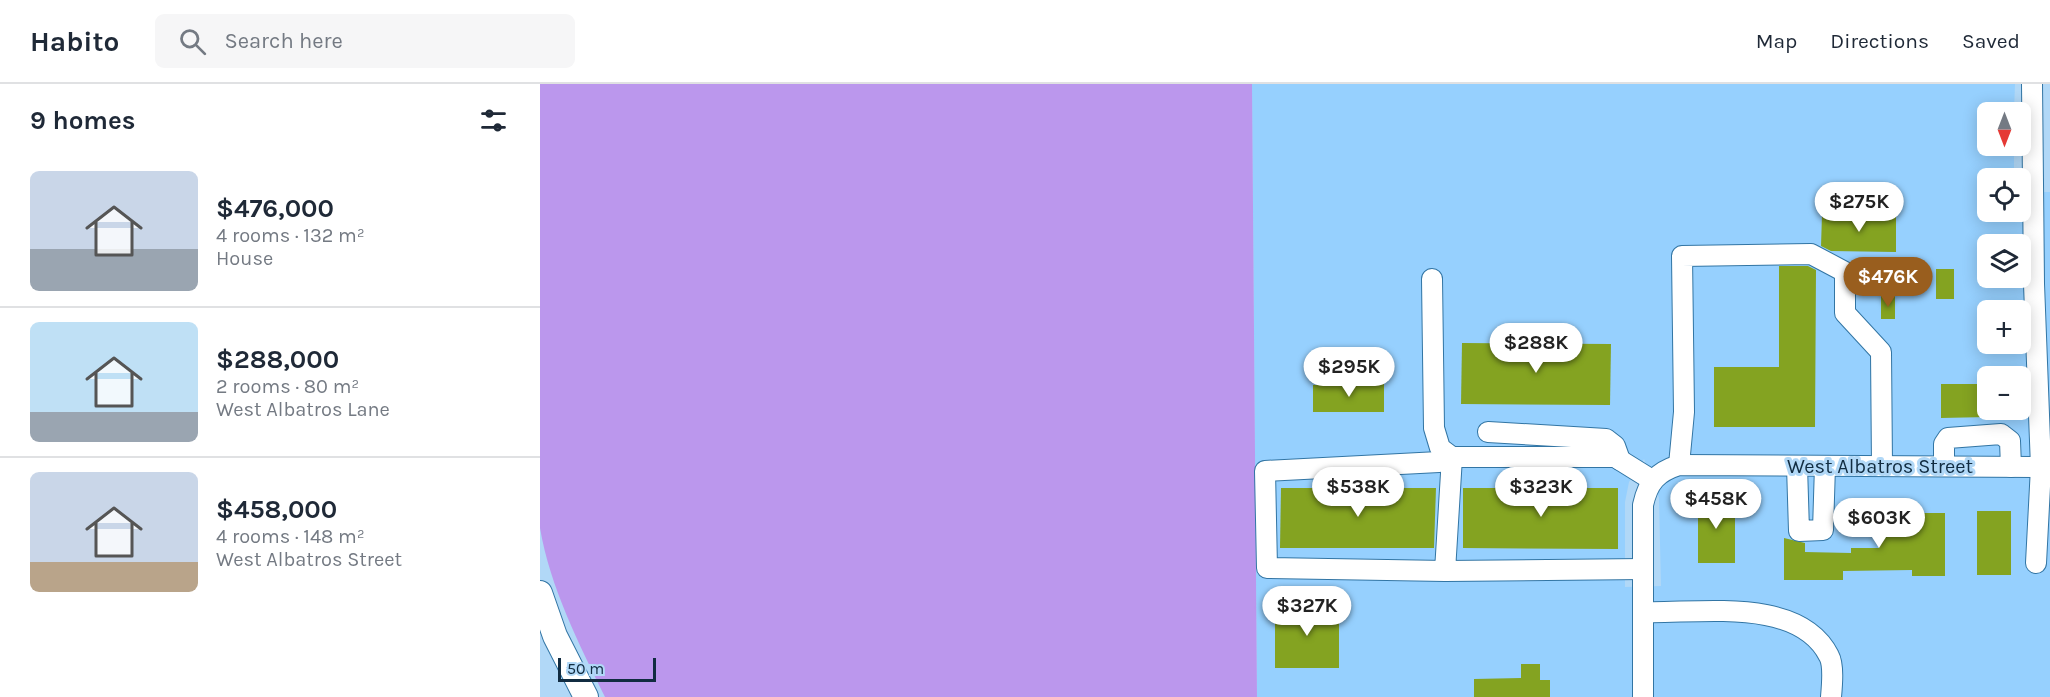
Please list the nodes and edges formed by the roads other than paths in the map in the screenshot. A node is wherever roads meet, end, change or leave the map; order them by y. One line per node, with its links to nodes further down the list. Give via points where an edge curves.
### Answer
1 (2032, 84): 2 (street)
2 (2042, 242): 13 (street)
3 (1432, 279): 5 (street, via 1434,428 1440,448)
4 (1488, 432): 6 (street, via 1606,439 1615,446)
5 (1452, 457): 6 (street); 17 (street); 17 (street, via 1439,462 1265,471 1267,568)
6 (1620, 460): 14 (street)
7 (1679, 465): 8 (street, West Albatros Street); 10 (street, via 1684,412 1682,256 1811,254 1845,272 1845,314 1881,352); 14 (street, West Albatros Street)
8 (1797, 466): 9 (street, West Albatros Street); 9 (street, via 1799,531 1824,530)
9 (1825, 466): 10 (street, West Albatros Street)
10 (1882, 466): 11 (street, West Albatros Street)
11 (1944, 466): 12 (street, West Albatros Street); 12 (street, via 1947,438 2001,435 2010,441)
12 (2011, 467): 13 (street, West Albatros Street)
13 (2041, 467): 15 (street)
14 (1652, 480): 16 (street, via 1643,505)
15 (2036, 563)
16 (1643, 569): 17 (street); 19 (street)
17 (1445, 571)
18 (540, 593): 20 (main road, via 555,636)
19 (1643, 612): 21 (street); 22 (street, via 1763,613 1810,631 1830,658)
20 (586, 697)
21 (1643, 697)
22 (1831, 697)

